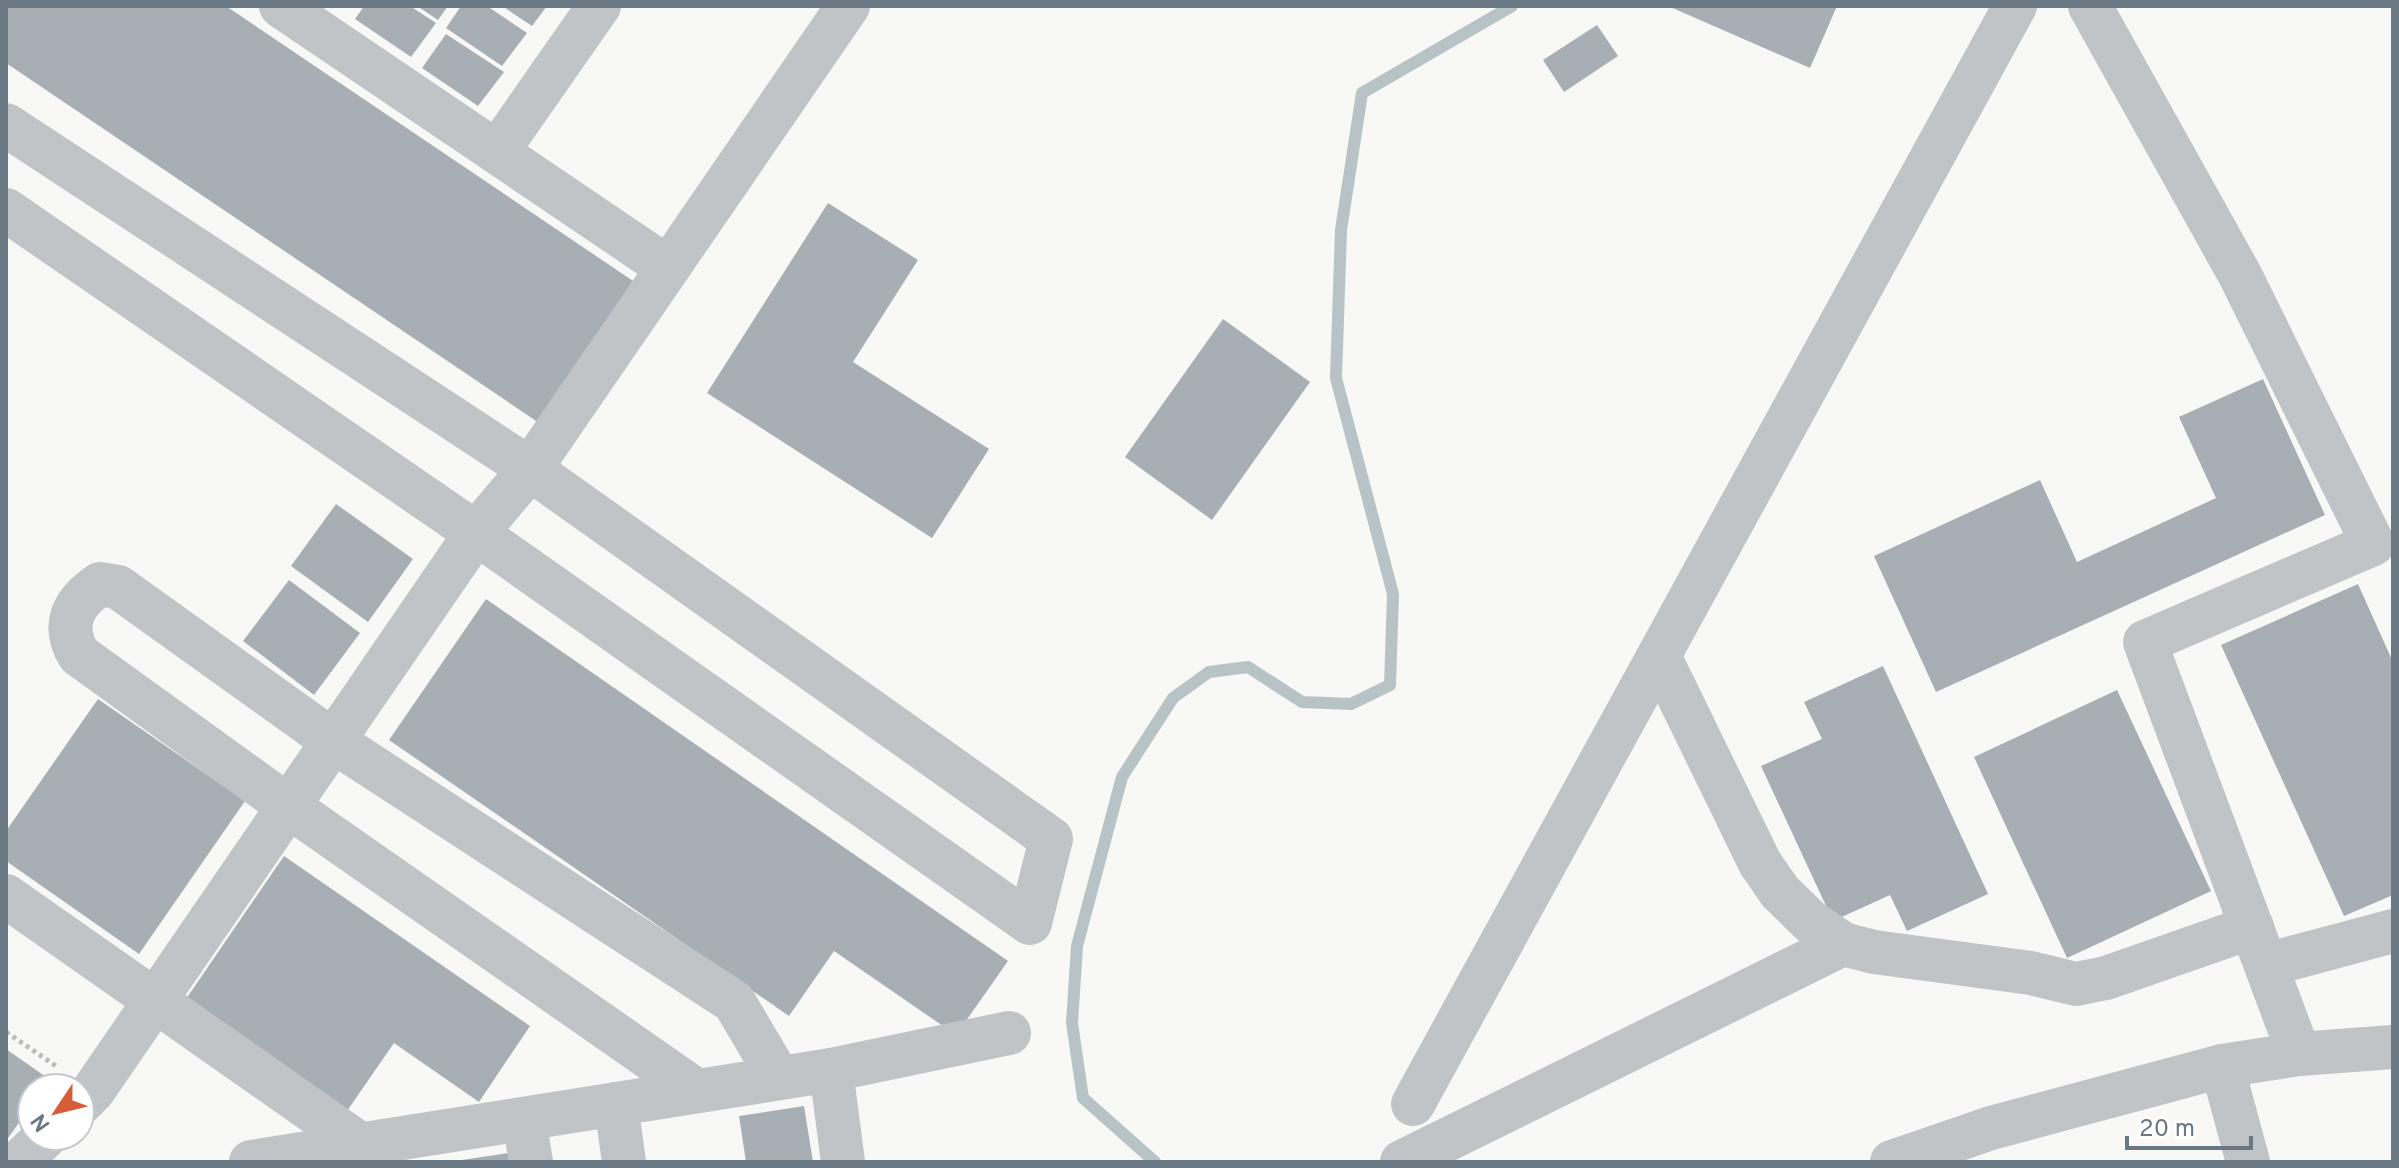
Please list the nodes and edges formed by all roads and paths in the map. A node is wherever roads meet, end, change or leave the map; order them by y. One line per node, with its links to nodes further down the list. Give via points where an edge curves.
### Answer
1 (599, 6): 7 (street)
2 (848, 6): 9 (street)
3 (2015, 6): 12 (street)
4 (2090, 6): 18 (street, via 2240,275 2373,544 2145,642)
5 (302, 12): 7 (street)
6 (6, 125): 10 (street)
7 (497, 152): 9 (street)
8 (6, 210): 11 (street)
9 (668, 268): 10 (street)
10 (530, 469): 11 (street); 11 (street, via 1051,839 1030,923)
11 (476, 533): 13 (street)
12 (1659, 656): 17 (street, via 1760,863 1800,912); 31 (street)
13 (333, 741): 14 (street); 14 (street, via 118,587 100,584 84,595 70,619 70,641 79,655); 27 (street, via 734,1002)
14 (288, 806): 19 (street); 29 (street)
15 (6, 896): 19 (street)
16 (2393, 931): 18 (street)
17 (1843, 944): 18 (street, via 2076,984); 40 (street)
18 (2259, 946): 23 (street)
19 (156, 999): 28 (street); 33 (street)
20 (6, 1032): 26 (path)
21 (1009, 1033): 25 (street)
22 (2393, 1047): 23 (street)
23 (2299, 1054): 24 (street)
24 (2222, 1066): 34 (street); 42 (street)
25 (831, 1070): 27 (street); 39 (street)
26 (55, 1072)
27 (779, 1078): 29 (street)
28 (96, 1083)
29 (697, 1091): 30 (street)
30 (616, 1104): 32 (street); 38 (street)
31 (1413, 1104)
32 (524, 1119): 33 (street); 37 (street)
33 (361, 1145): 35 (street)
34 (1992, 1145): 41 (street)
35 (316, 1157): 36 (street)
36 (251, 1162)
37 (531, 1162)
38 (624, 1162)
39 (843, 1162)
40 (1402, 1162)
41 (1892, 1162)
42 (2248, 1162)

